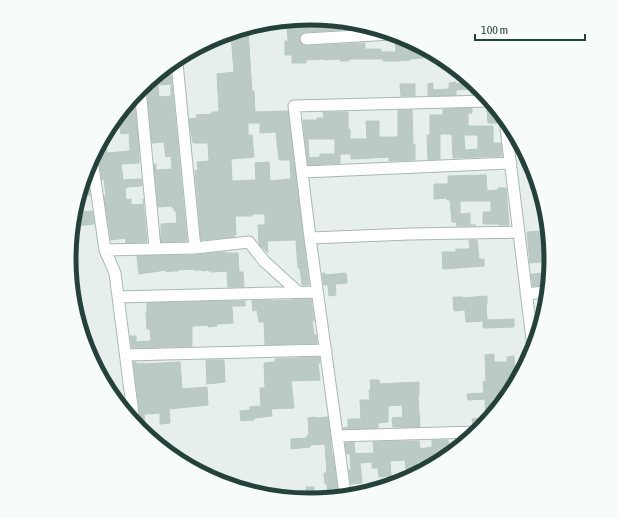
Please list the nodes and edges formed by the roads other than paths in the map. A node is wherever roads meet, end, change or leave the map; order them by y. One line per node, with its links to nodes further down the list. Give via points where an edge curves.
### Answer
1 (377, 35): 2 (street)
2 (306, 39)
3 (177, 65): 13 (street)
4 (141, 97): 12 (street)
5 (482, 101): 9 (street, via 294,106)
6 (507, 134): 7 (street)
7 (511, 163): 9 (street); 10 (street)
8 (93, 168): 14 (street)
9 (303, 172): 11 (street)
10 (518, 232): 11 (street); 18 (street)
11 (310, 238): 16 (street)
12 (155, 248): 13 (street); 14 (street)
13 (195, 248): 15 (street, via 249,242 264,261)
14 (105, 250): 19 (street, via 115,273)
15 (298, 292): 16 (street); 19 (street)
16 (317, 292): 21 (street)
17 (541, 292): 18 (street)
18 (526, 294): 20 (street)
19 (118, 297): 22 (street)
20 (531, 333)
21 (326, 350): 22 (street); 25 (street)
22 (126, 355): 23 (street)
23 (133, 411)
24 (467, 432): 25 (street)
25 (337, 436): 26 (street)
26 (346, 490)

